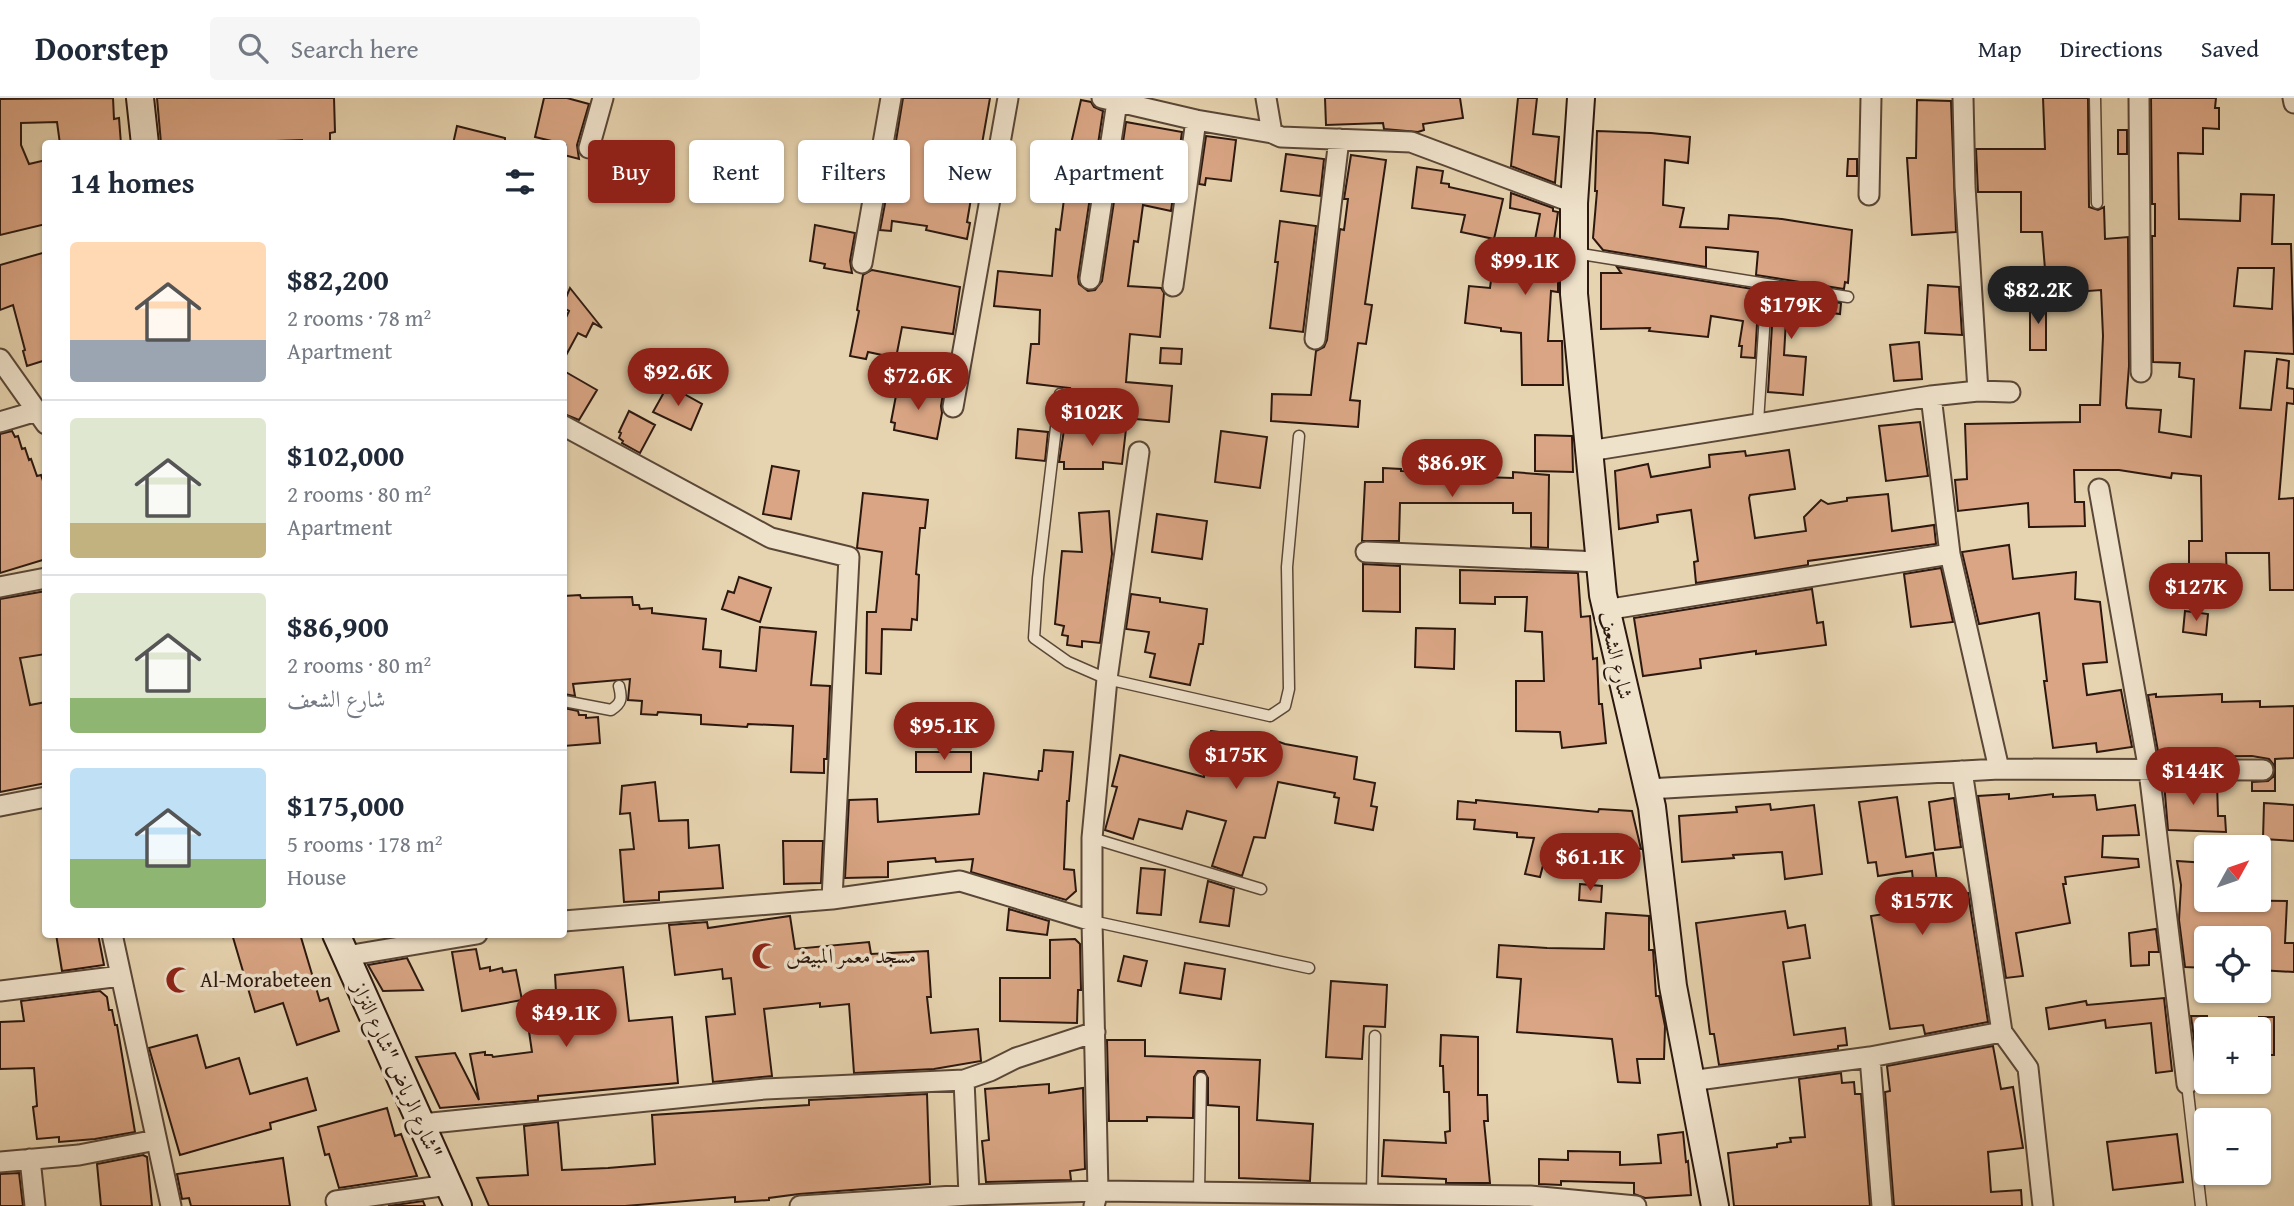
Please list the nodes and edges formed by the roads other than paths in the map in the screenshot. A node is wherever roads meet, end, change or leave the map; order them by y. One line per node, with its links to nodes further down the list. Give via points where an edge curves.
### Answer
1 (140, 98): 17 (street)
2 (603, 98): 18 (street)
3 (891, 98): 23 (street)
4 (1008, 98): 35 (street)
5 (1266, 98): 15 (street)
6 (1581, 98): 20 (street, شارع الشعف)
7 (1871, 98): 19 (street)
8 (1963, 98): 31 (street)
9 (2095, 98): 21 (lane)
10 (2139, 98): 30 (street)
11 (2293, 98): 13 (street)
12 (1110, 100): 14 (street); 24 (street)
13 (2294, 103)
14 (1196, 120): 15 (street); 26 (street)
15 (1272, 133): 16 (street)
16 (1339, 139): 20 (street, via 1411,142); 28 (street)
17 (145, 140)
18 (591, 140)
19 (1869, 195)
20 (1574, 203): 22 (street, شارع الشعف)
21 (2096, 203)
22 (1574, 253): 25 (lane); 41 (street, شارع الشعف)
23 (862, 263)
24 (1090, 279)
25 (1768, 284): 27 (lane); 38 (lane)
26 (1173, 286)
27 (1848, 297)
28 (1315, 339)
29 (0, 359): 36 (street)
30 (2141, 372)
31 (1978, 391): 32 (street); 34 (street)
32 (2010, 392)
33 (1060, 394): 50 (lane, via 1034,638 1068,662)
34 (1931, 396): 38 (street); 45 (street)
35 (953, 407)
36 (41, 418): 37 (street)
37 (0, 422)
38 (1758, 422): 41 (street)
39 (567, 428): 62 (street, via 771,538 849,557)
40 (1298, 436): 50 (lane, via 1287,567 1289,689 1285,706 1270,716)
41 (1589, 451): 46 (street, شارع الشعف)
42 (1139, 452): 50 (street)
43 (2099, 489): 56 (street)
44 (1366, 552): 46 (street)
45 (1951, 554): 49 (street); 53 (street)
46 (1599, 562): 49 (street, شارع الشعف)
47 (42, 579): 48 (street)
48 (0, 587)
49 (1605, 610): 57 (street, شارع الشعف)
50 (1107, 679): 60 (street)
51 (619, 686): 52 (lane, via 621,700 611,710)
52 (567, 702)
53 (1999, 769): 55 (street); 56 (street)
54 (2263, 770): 56 (street)
55 (1962, 771): 57 (street); 72 (street)
56 (2149, 771): 78 (street)
57 (1648, 789): 77 (street, شارع الشعف)
58 (42, 798): 59 (street)
59 (0, 806)
60 (1092, 838): 61 (lane); 64 (street)
61 (1261, 889)
62 (832, 899): 63 (street); 64 (street, via 960,881)
63 (567, 921)
64 (1091, 921): 68 (lane); 71 (street)
65 (113, 938): 69 (street)
66 (428, 938): 67 (street)
67 (341, 945): 79 (street, شارع الرياض "شارع النزاز")
68 (1309, 968)
69 (121, 976): 70 (street); 80 (street)
70 (0, 991)
71 (1095, 1032): 76 (street); 87 (street)
72 (2002, 1032): 74 (street); 95 (street, via 2028,1068)
73 (1376, 1036): 84 (lane)
74 (1870, 1057): 77 (street); 94 (street)
75 (1201, 1078): 83 (lane)
76 (964, 1080): 79 (street, via 765,1089); 86 (street)
77 (1690, 1081): 93 (street, شارع الشعف)
78 (2187, 1084): 96 (lane)
79 (422, 1124): 85 (street, شارع الرياض "شارع النزاز")
80 (156, 1140): 81 (street); 90 (street)
81 (30, 1159): 82 (street); 89 (street)
82 (0, 1162)
83 (1199, 1192): 84 (street); 87 (street)
84 (1372, 1194): 92 (street, via 1530,1196)
85 (453, 1195): 88 (street)
86 (969, 1195): 87 (street); 91 (street)
87 (1096, 1198)
88 (336, 1201)
89 (35, 1206)
90 (171, 1206)
91 (800, 1206)
92 (1636, 1206)
93 (1714, 1206)
94 (1882, 1206)
95 (2043, 1206)
96 (2201, 1206)

